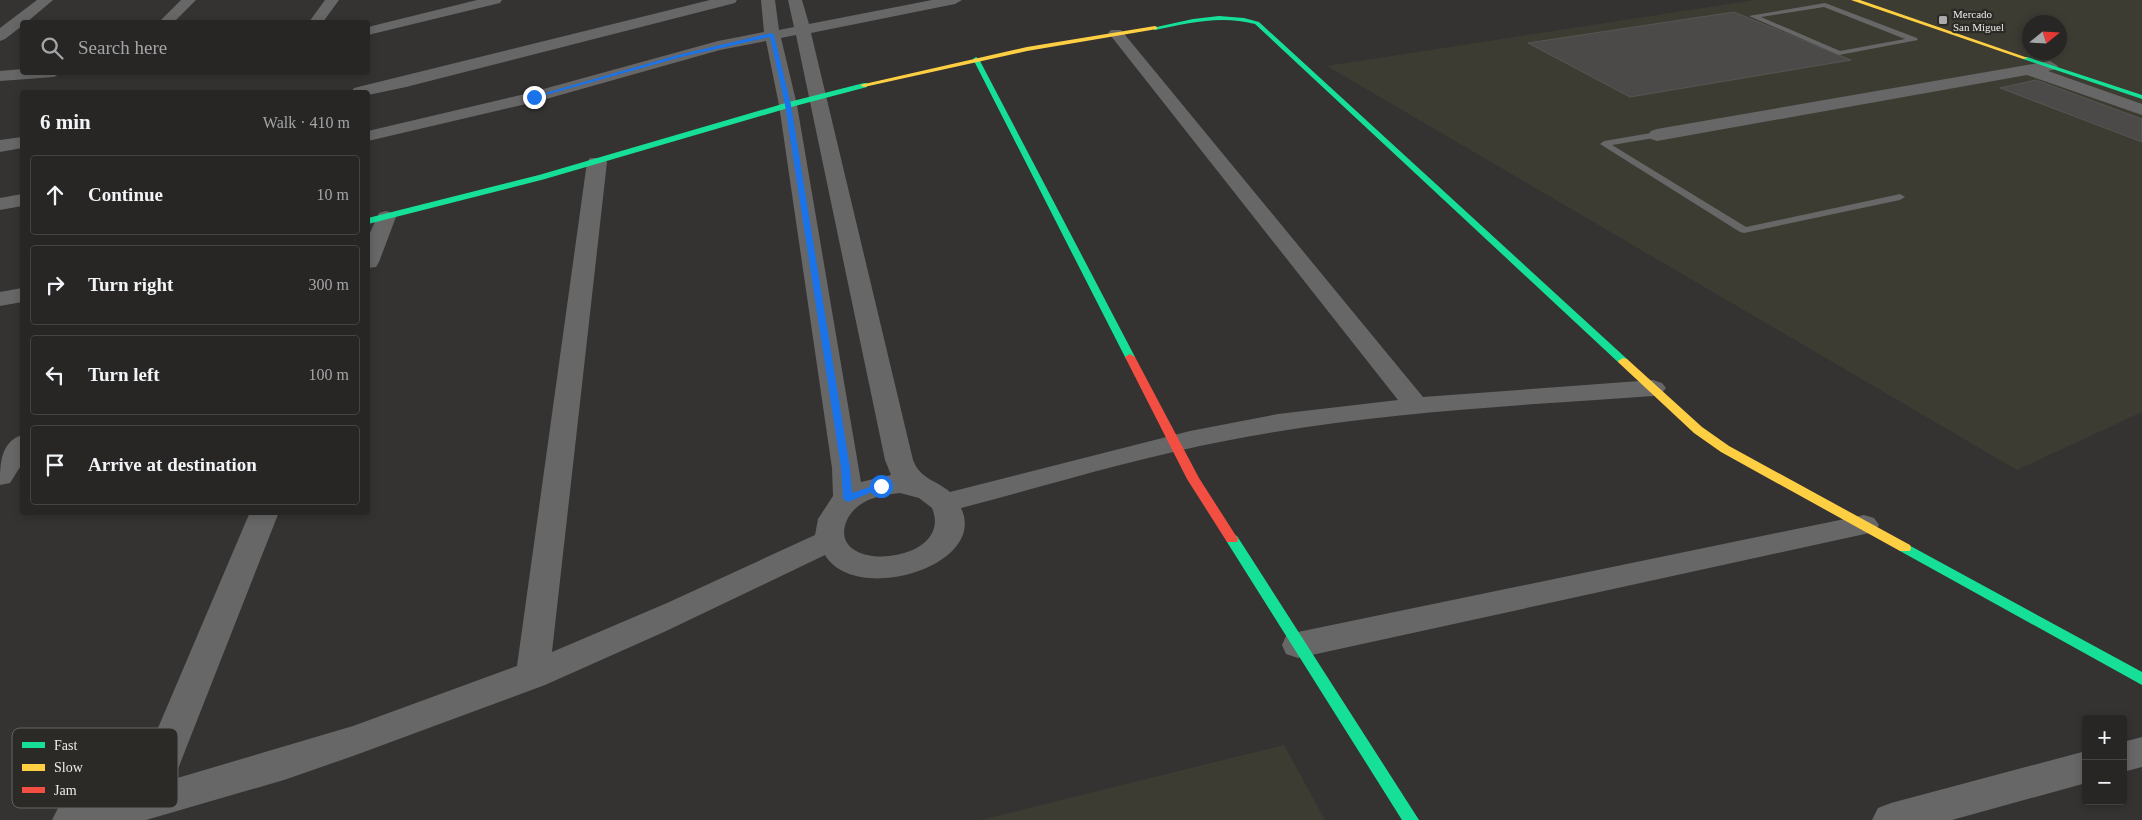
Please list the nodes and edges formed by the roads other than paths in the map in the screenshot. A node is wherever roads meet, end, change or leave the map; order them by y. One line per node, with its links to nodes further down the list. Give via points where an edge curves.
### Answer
1 (46, 0): 11 (street)
2 (188, 0): 12 (street)
3 (332, 0): 13 (street)
4 (730, 0): 25 (street, via 647,18)
5 (768, 0): 17 (street)
6 (795, 0): 14 (street)
7 (955, 0): 14 (street)
8 (1854, 0): 21 (street)
9 (485, 1): 15 (street)
10 (20, 20): 18 (street)
11 (20, 20)
12 (168, 20)
13 (317, 20)
14 (803, 28): 17 (street); 26 (street)
15 (370, 30)
16 (1116, 33): 20 (street); 42 (street, via 1230,17 1257,23); 43 (street)
17 (772, 35): 28 (street); 31 (street)
18 (0, 36)
19 (1914, 40): 19 (lane, via 1825,5 1753,16 1839,53)
20 (976, 59): 26 (street); 44 (street)
21 (2050, 66): 22 (street); 27 (street)
22 (2028, 70): 29 (street); 30 (street)
23 (20, 75): 24 (street)
24 (0, 76)
25 (369, 90)
26 (819, 96): 28 (street); 47 (street, via 899,460 904,472)
27 (2142, 97)
28 (788, 105): 34 (street); 48 (street, via 846,468)
29 (2142, 110)
30 (1657, 134): 35 (lane, via 1604,144 1744,230)
31 (370, 136)
32 (20, 144): 33 (street)
33 (0, 146)
34 (597, 162): 38 (street); 54 (street)
35 (1900, 197)
36 (20, 200): 37 (street)
37 (0, 204)
38 (377, 219): 39 (street)
39 (370, 252)
40 (20, 295): 41 (street)
41 (0, 299)
42 (1653, 388): 43 (street); 51 (street, via 1698,430 1725,449)
43 (1415, 404): 44 (street, via 1294,420)
44 (1174, 443): 49 (street); 53 (street)
45 (20, 447): 46 (street)
46 (0, 476)
47 (918, 487): 48 (street, via 900,484 881,486); 49 (street, via 933,493)
48 (848, 499): 52 (street, via 836,512 830,526)
49 (944, 503): 52 (street, via 950,515 950,528 944,542 914,563 894,568 872,568 853,563 839,553)
50 (264, 515): 56 (street)
51 (1864, 525): 53 (street); 55 (street)
52 (830, 540): 54 (street, via 629,634)
53 (1298, 645): 63 (street)
54 (532, 675): 60 (street, via 346,743)
55 (2142, 678)
56 (176, 728)
57 (2142, 752): 58 (street)
58 (2127, 756)
59 (2082, 768): 64 (street)
60 (178, 795)
61 (126, 808): 62 (street)
62 (71, 820)
63 (1411, 820)
64 (1891, 820)

